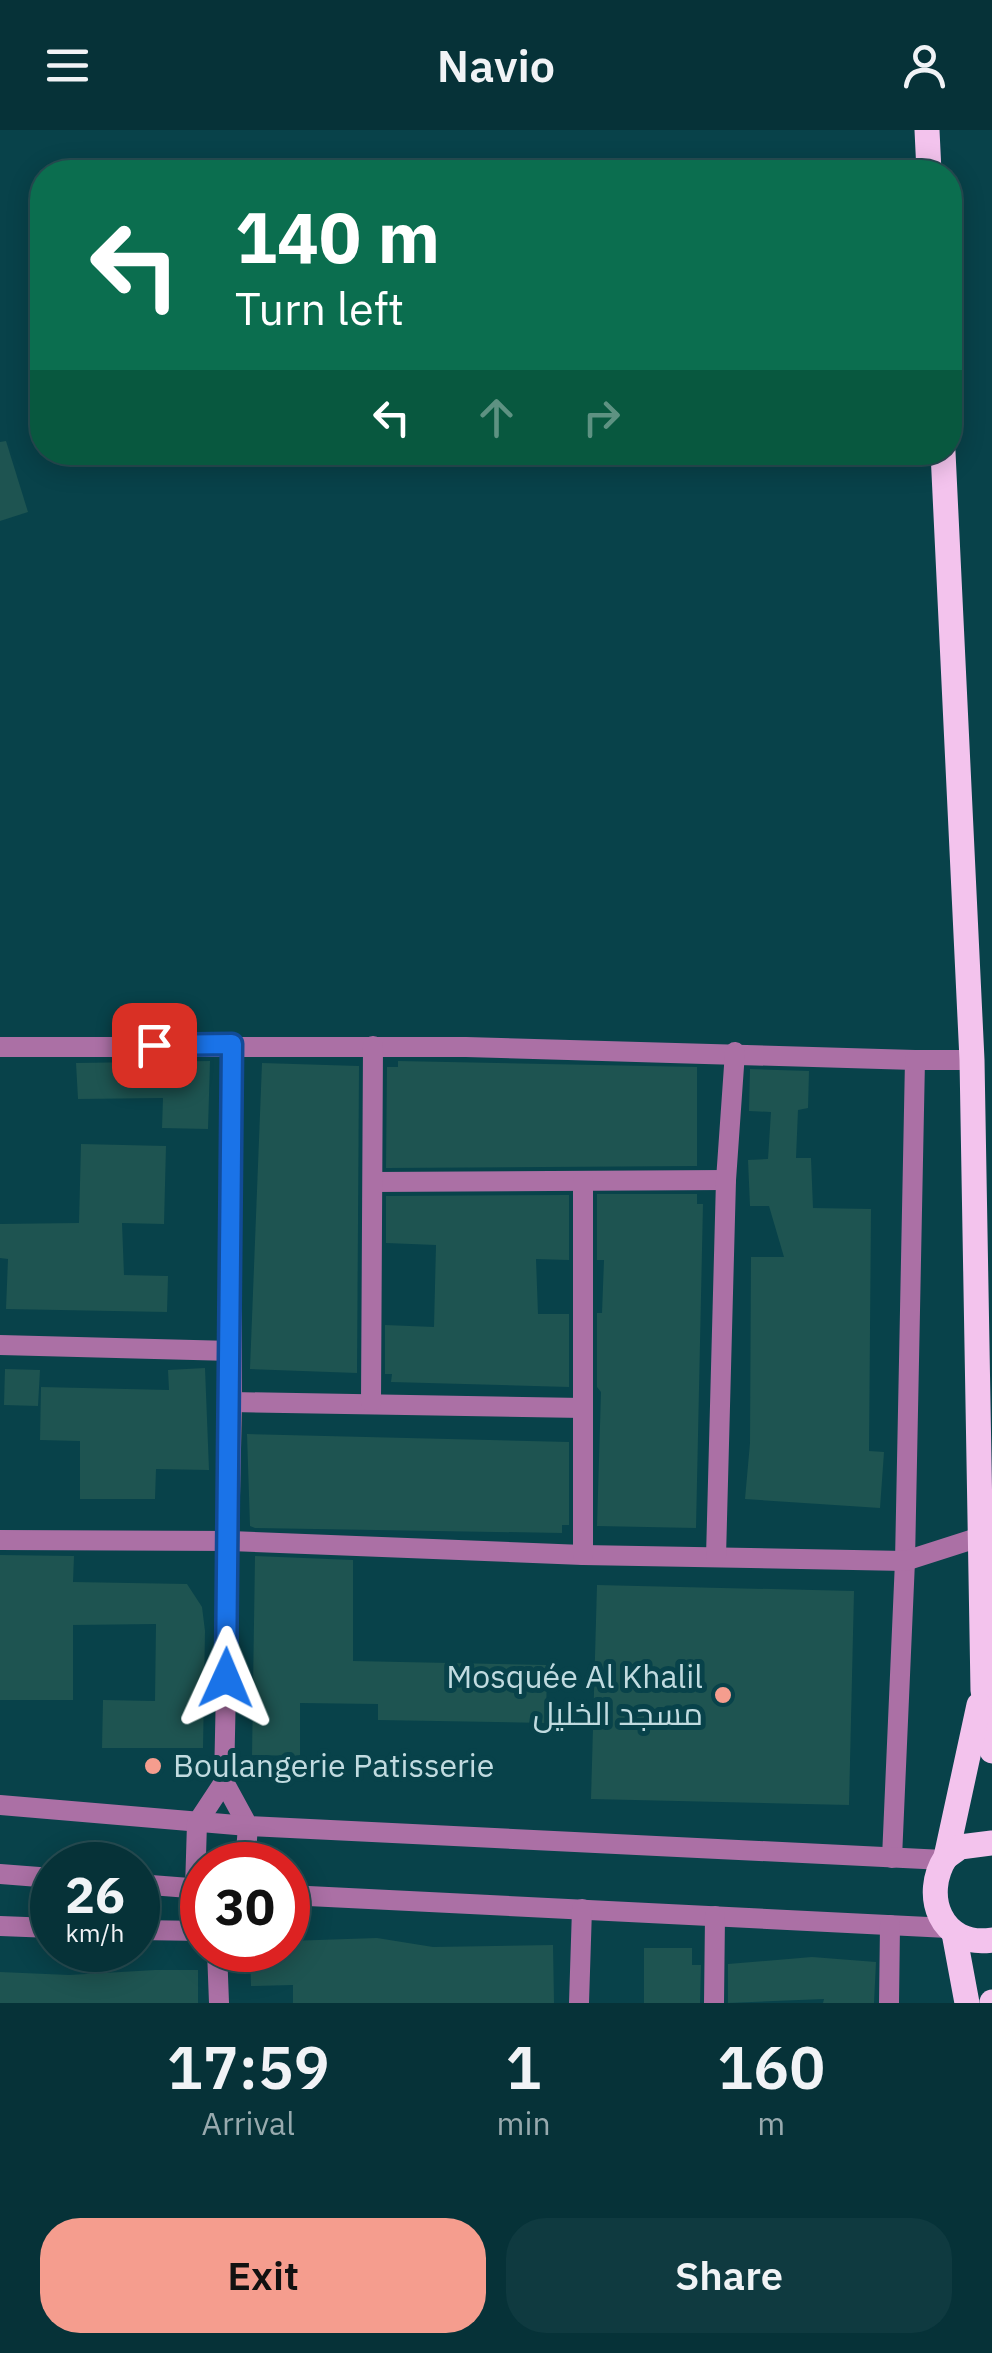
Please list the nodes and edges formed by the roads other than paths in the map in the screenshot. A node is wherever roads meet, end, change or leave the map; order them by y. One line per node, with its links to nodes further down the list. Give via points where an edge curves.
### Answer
1 (927, 130): 2 (main road)
2 (928, 160)
3 (944, 465): 9 (main road)
4 (232, 1044): 5 (street); 6 (street); 14 (street)
5 (373, 1046): 7 (street); 12 (street)
6 (0, 1047)
7 (735, 1052): 8 (street); 10 (street)
8 (916, 1060): 9 (street); 23 (street)
9 (972, 1060): 18 (main road)
10 (726, 1180): 11 (street); 22 (street)
11 (583, 1181): 12 (street); 17 (street)
12 (374, 1182): 16 (street)
13 (0, 1346): 14 (street)
14 (232, 1351): 15 (street)
15 (232, 1402): 16 (street); 20 (street)
16 (371, 1402): 17 (street)
17 (583, 1408): 21 (street)
18 (980, 1537): 23 (street); 24 (main road)
19 (0, 1540): 20 (street)
20 (230, 1541): 21 (street); 26 (street)
21 (583, 1556): 22 (street)
22 (716, 1557): 23 (street)
23 (906, 1560): 33 (street)
24 (982, 1690): 25 (main road); 34 (main road)
25 (992, 1751)
26 (224, 1782): 28 (street); 29 (street)
27 (0, 1804): 28 (street)
28 (197, 1822): 29 (street); 30 (street)
29 (248, 1826): 31 (street); 33 (street)
30 (198, 1842)
31 (247, 1842)
32 (992, 1843): 34 (main road, via 960,1848)
33 (892, 1858): 34 (street)
34 (945, 1859): 43 (main road, via 933,1895)
35 (0, 1874): 36 (street)
36 (30, 1876)
37 (310, 1896): 38 (street)
38 (582, 1910): 39 (street); 47 (street)
39 (715, 1916): 41 (street); 48 (street)
40 (0, 1926): 42 (street)
41 (890, 1926): 43 (street); 49 (street)
42 (30, 1927)
43 (951, 1930): 44 (main road, via 969,1940); 50 (main road)
44 (992, 1940)
45 (217, 1972): 46 (street)
46 (218, 2003)
47 (580, 2003)
48 (714, 2003)
49 (889, 2003)
50 (967, 2003)

